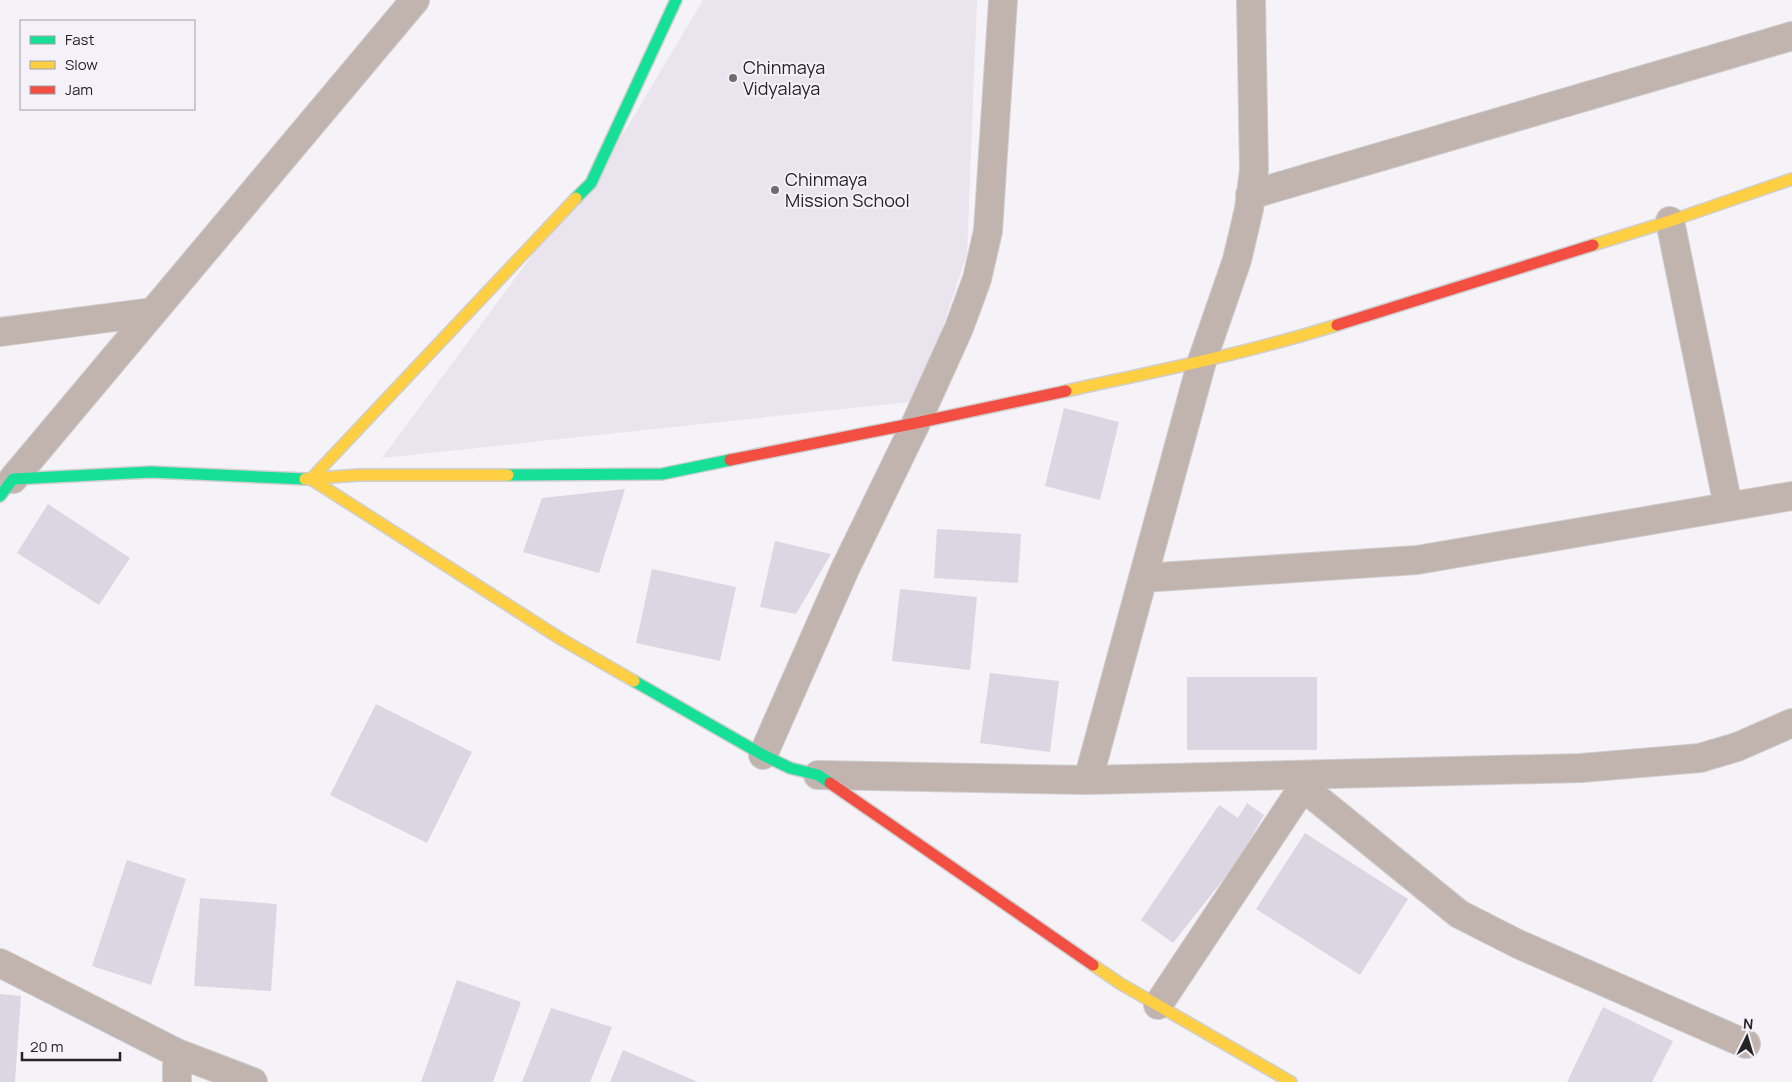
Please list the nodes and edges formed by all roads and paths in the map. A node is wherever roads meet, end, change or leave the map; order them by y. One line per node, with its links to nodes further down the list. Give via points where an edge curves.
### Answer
1 (415, 0): 9 (street)
2 (676, 0): 13 (street, via 591,183)
3 (1003, 0): 12 (street, via 988,231 977,279 959,328)
4 (1251, 0): 7 (street, via 1254,170)
5 (1792, 36): 7 (street)
6 (1792, 179): 8 (street)
7 (1250, 195): 11 (street, via 1237,260)
8 (1670, 221): 11 (street, via 1295,338); 16 (street)
9 (153, 312): 10 (street); 14 (street)
10 (0, 332)
11 (1202, 361): 12 (street); 17 (street)
12 (916, 423): 13 (street, via 662,474 359,474); 19 (street, via 845,569)
13 (311, 478): 14 (street, via 151,472); 19 (street, via 561,639)
14 (7, 487)
15 (1792, 496): 16 (street)
16 (1728, 506): 17 (street, via 1417,560)
17 (1143, 578): 21 (street)
18 (1792, 723): 22 (street, via 1737,747 1700,758 1581,768)
19 (763, 755): 20 (street, via 790,768)
20 (818, 775): 21 (street); 24 (street, via 1121,984)
21 (1088, 780): 22 (street)
22 (1295, 781): 24 (street); 25 (street, via 1459,914 1518,944)
23 (0, 963): 26 (street)
24 (1158, 1005): 29 (street)
25 (1746, 1044)
26 (178, 1053): 27 (street); 28 (street)
27 (177, 1082)
28 (253, 1082)
29 (1291, 1082)

